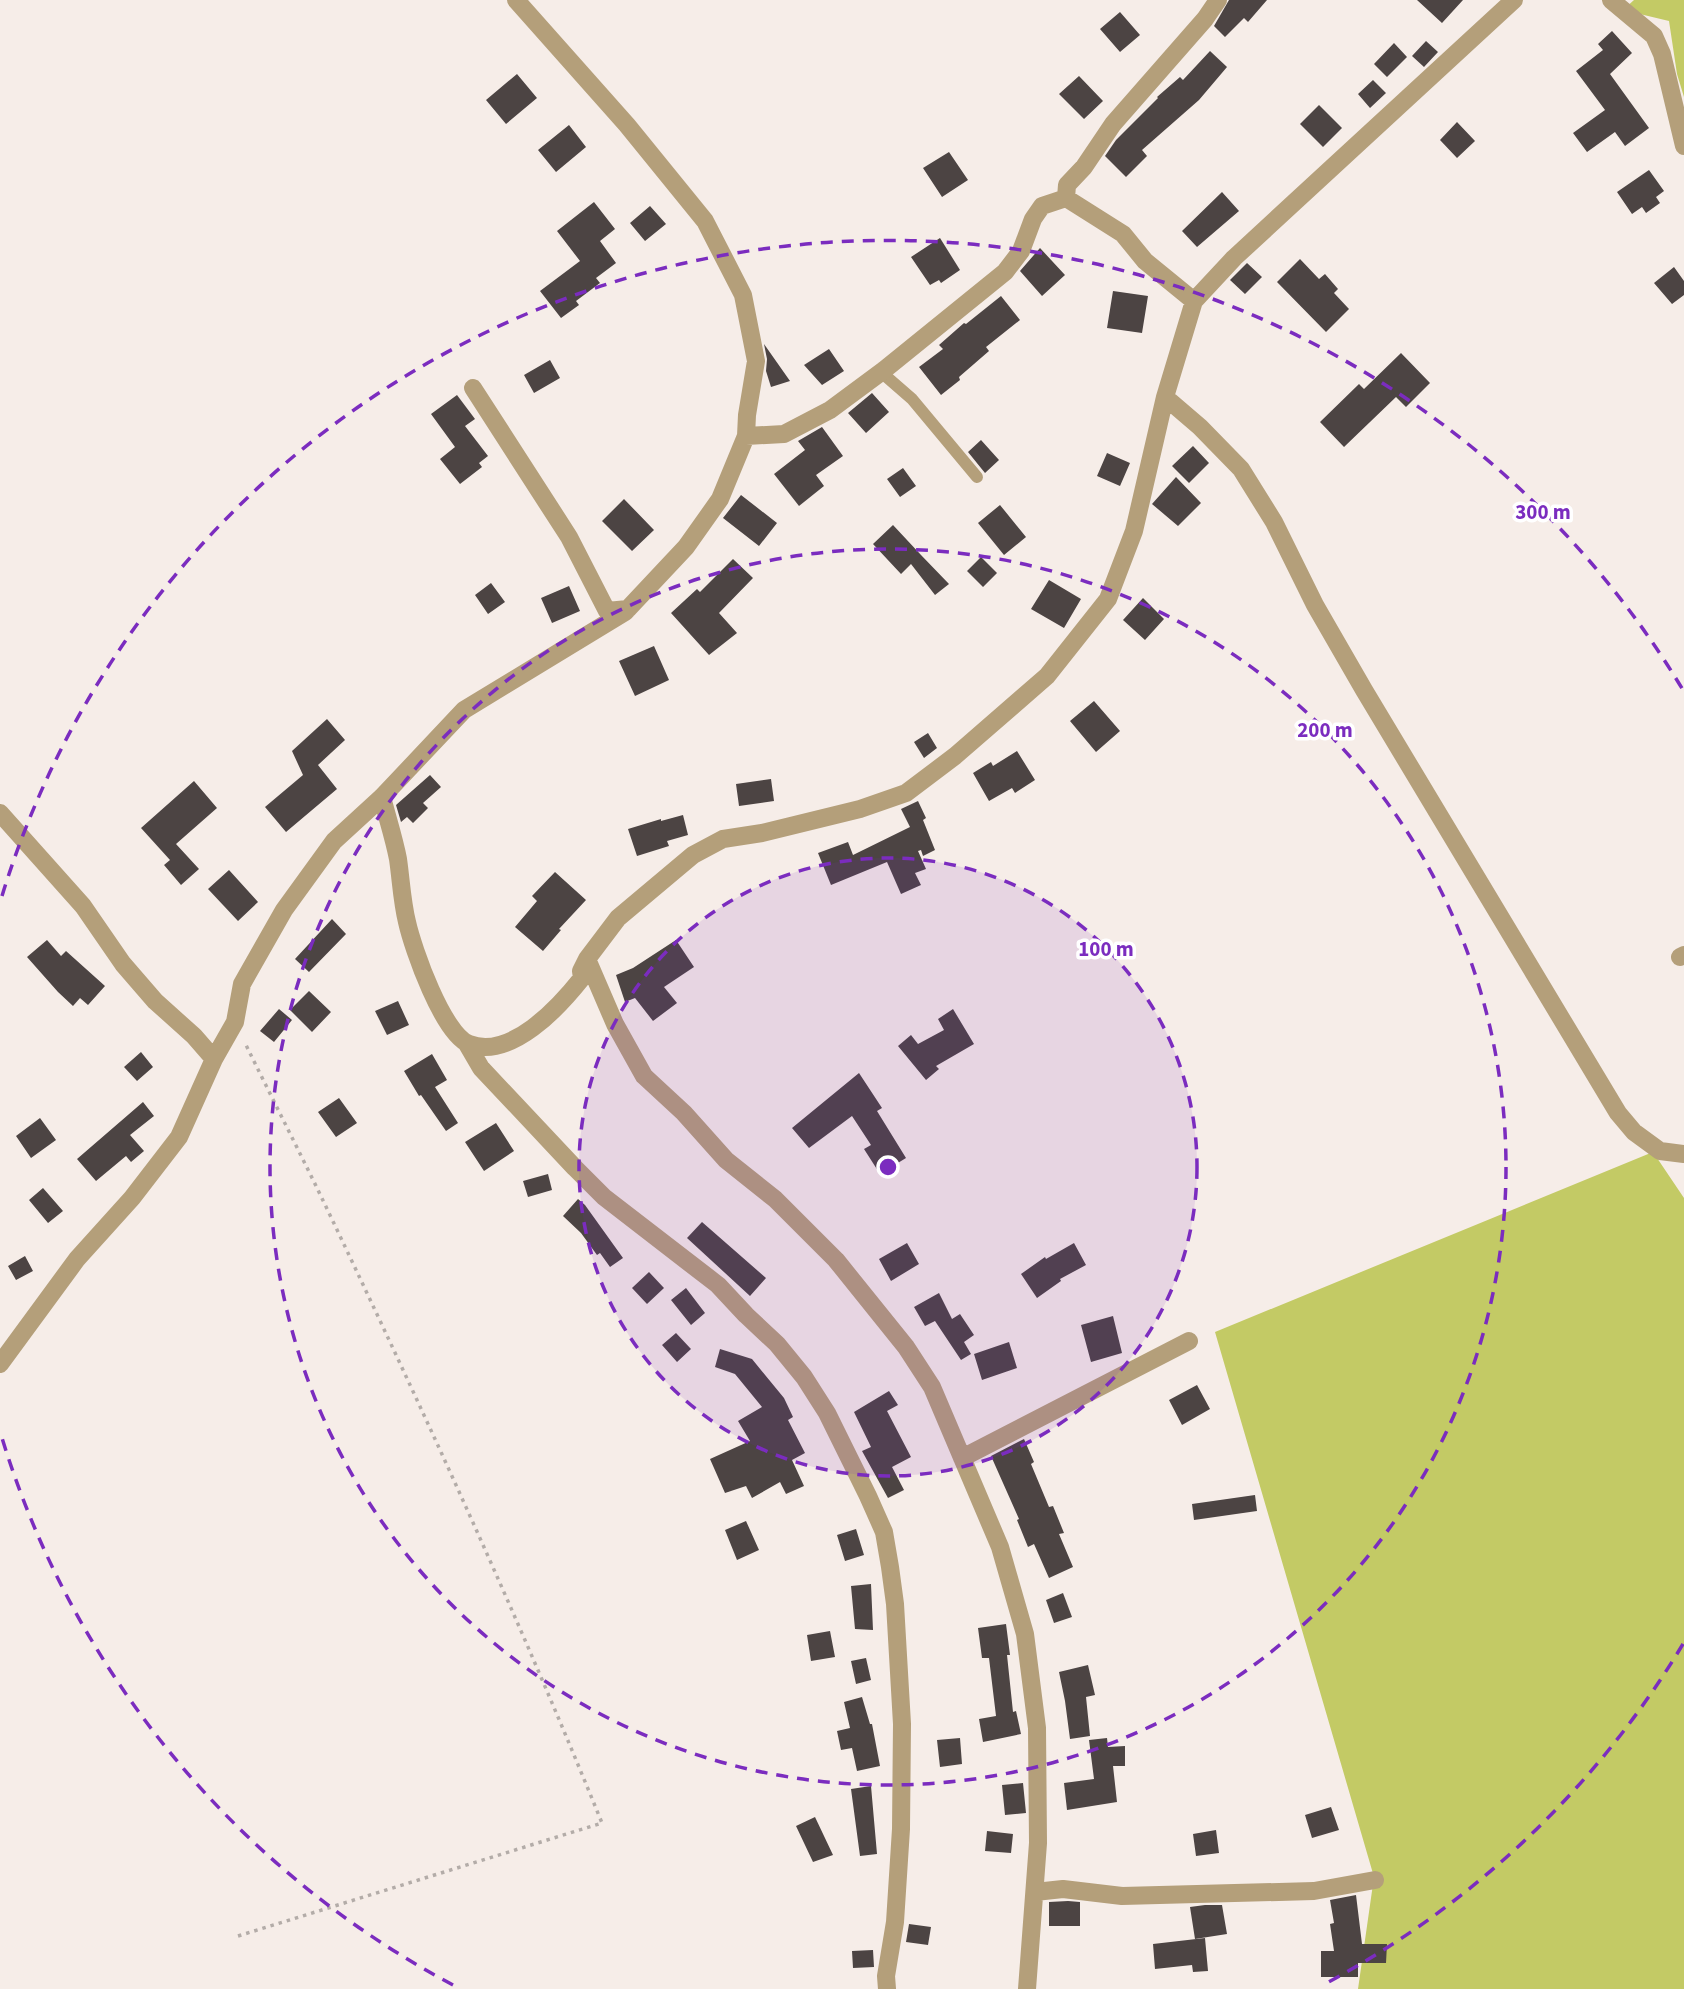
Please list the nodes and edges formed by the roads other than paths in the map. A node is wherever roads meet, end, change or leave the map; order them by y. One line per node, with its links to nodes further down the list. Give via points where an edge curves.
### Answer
1 (516, 0): 11 (street, via 705,221 743,295 756,360)
2 (1218, 0): 6 (street, via 1113,124 1067,185)
3 (1514, 0): 7 (street, via 1234,258)
4 (1611, 0): 5 (street, via 1654,36 1669,77)
5 (1684, 146)
6 (1066, 198): 7 (street, via 1123,234 1145,261); 8 (street, via 1042,206 1021,251 1005,272)
7 (1194, 301): 10 (street)
8 (881, 372): 11 (street, via 830,410 784,434); 12 (lane, via 912,399)
9 (473, 388): 13 (street, via 569,537 607,611)
10 (1165, 397): 16 (street, via 1134,531 1108,599 1047,676 906,793 860,809 723,839 692,855 618,918); 19 (street, via 1241,469 1364,690 1618,1113 1660,1152)
11 (746, 436): 13 (street, via 720,499 686,547)
12 (977, 477)
13 (628, 609): 14 (street, via 464,710)
14 (382, 797): 17 (street, via 407,923 428,984 451,1029); 18 (street, via 334,841 284,910 242,984 235,1022)
15 (0, 813): 18 (street, via 83,906 155,1001)
16 (587, 959): 17 (street, via 582,978 571,992 526,1034 503,1044); 22 (street, via 615,1024 645,1076 726,1160 775,1199 836,1260 913,1357 932,1387)
17 (467, 1044): 25 (street, via 481,1068 604,1197 719,1284 777,1344 827,1412 868,1496 884,1532 890,1567 902,1724 901,1829)
18 (214, 1059): 21 (street, via 179,1137 78,1259)
19 (1684, 1154)
20 (1189, 1341): 22 (street)
21 (0, 1364)
22 (962, 1458): 24 (street, via 999,1547 1025,1634 1037,1728)
23 (1376, 1880): 24 (street, via 1314,1891 1122,1896 1063,1889)
24 (1035, 1892): 26 (street)
25 (887, 1989)
26 (1027, 1989)

